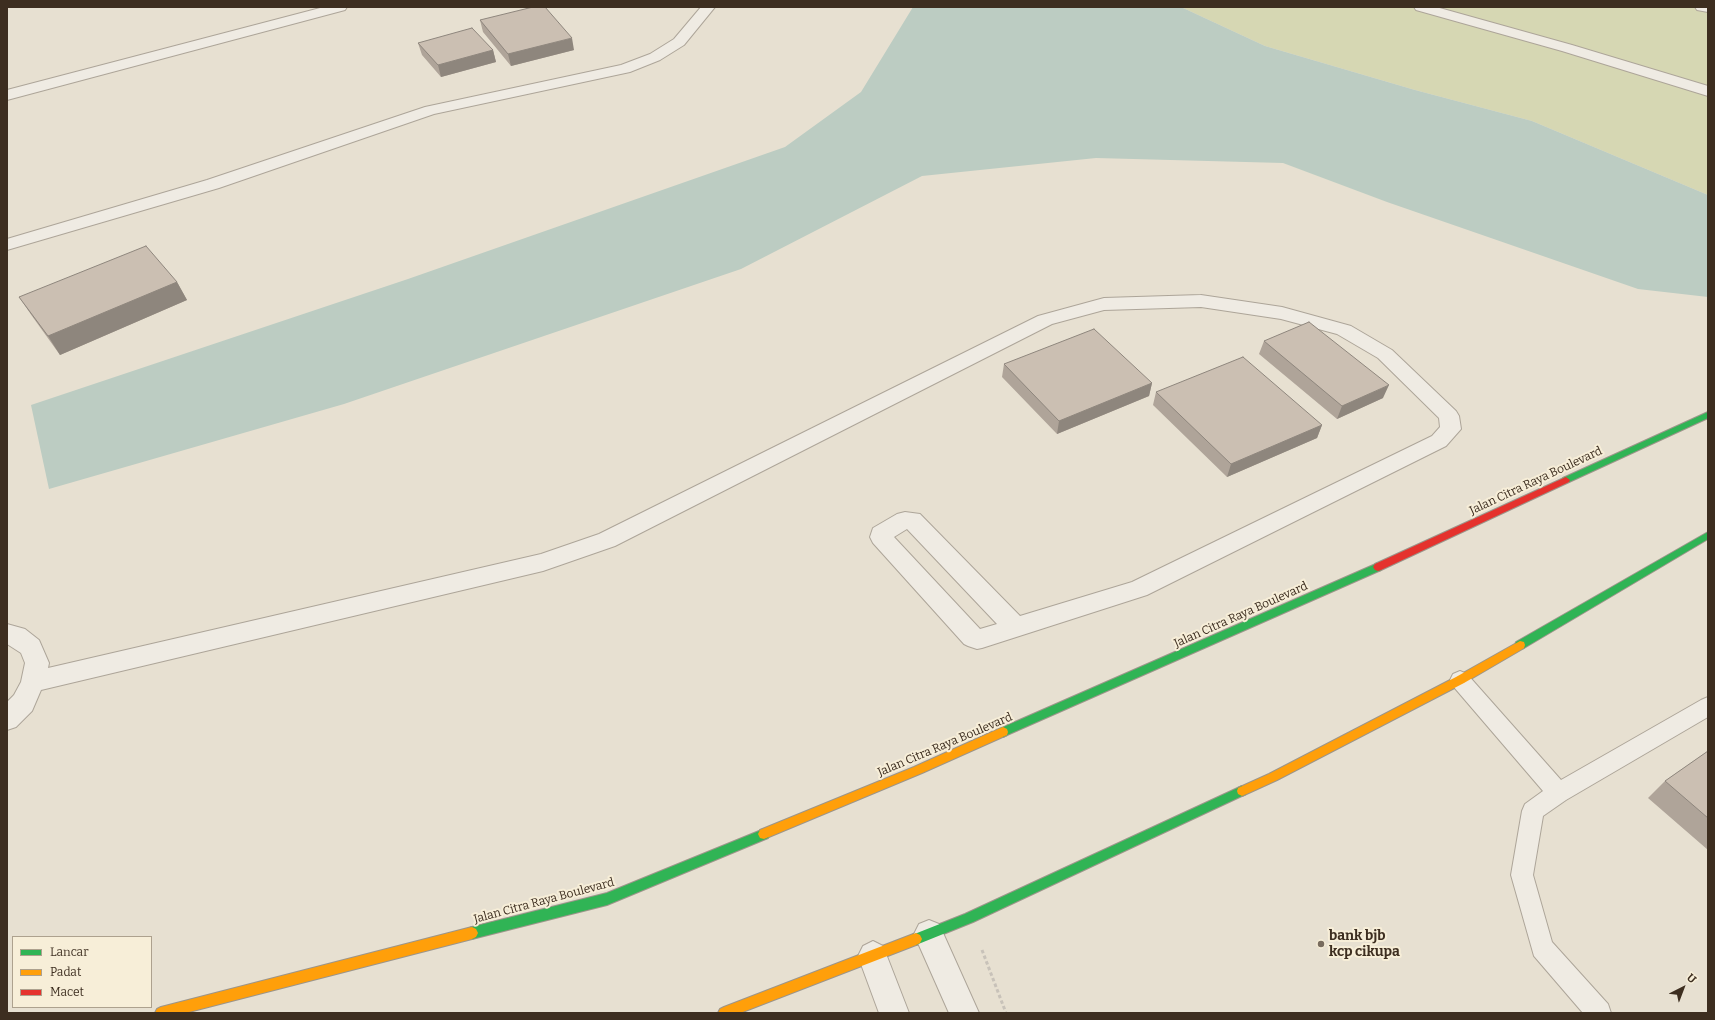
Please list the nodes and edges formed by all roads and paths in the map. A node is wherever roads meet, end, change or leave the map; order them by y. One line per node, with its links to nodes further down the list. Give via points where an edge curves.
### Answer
1 (340, 7): 7 (street)
2 (708, 7): 8 (street, via 679,42 655,57 625,69 430,110 213,184)
3 (1421, 7): 6 (street)
4 (1702, 7): 5 (street)
5 (1708, 8)
6 (1708, 91)
7 (7, 95)
8 (7, 245)
9 (1708, 415): 21 (main road, Jalan Citra Raya Boulevard, via 1369,572 933,764 607,899)
10 (1708, 536): 13 (main road)
11 (1015, 627): 11 (street, via 982,638 973,637 880,537 881,534 905,520 912,520); 14 (street, via 1139,589 1438,441 1451,429 1449,416 1385,354 1344,330 1282,313 1201,302 1104,304 1045,320 607,540 543,562)
12 (7, 634): 14 (street, via 16,636 30,647 37,663)
13 (1460, 680): 17 (lane); 18 (main road, via 1273,777)
14 (33, 682): 16 (street, via 23,703)
15 (1708, 706): 17 (lane)
16 (7, 719)
17 (1558, 793): 26 (lane, via 1533,811 1522,875 1542,948)
18 (969, 918): 19 (main road); 25 (path)
19 (929, 934): 20 (main road); 24 (street)
20 (873, 956): 22 (main road); 23 (street)
21 (161, 1013)
22 (724, 1013)
23 (894, 1013)
24 (964, 1013)
25 (1006, 1013)
26 (1599, 1013)

